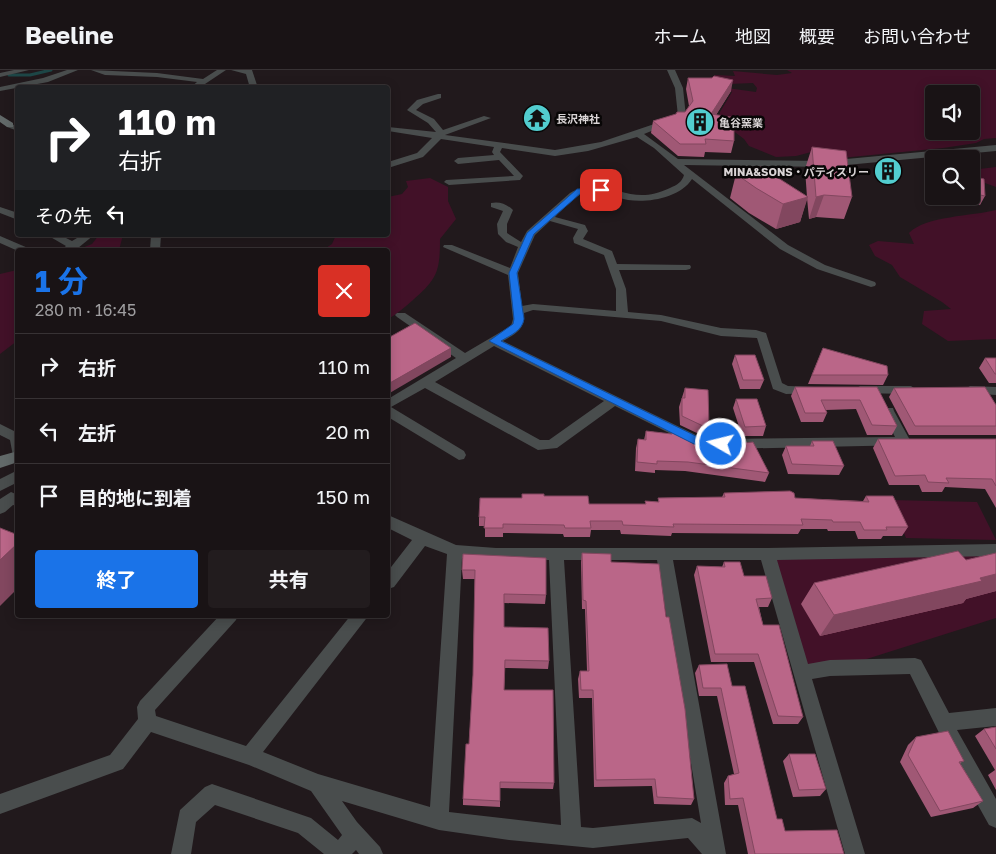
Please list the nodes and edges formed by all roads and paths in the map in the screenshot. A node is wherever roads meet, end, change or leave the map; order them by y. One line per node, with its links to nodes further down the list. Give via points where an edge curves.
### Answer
1 (25, 70): 8 (street)
2 (74, 70): 12 (street)
3 (95, 70): 9 (street)
4 (164, 70): 9 (street)
5 (222, 70): 10 (street)
6 (235, 70): 14 (street, via 249,72)
7 (671, 70): 21 (street, via 679,88 682,117)
8 (0, 75)
9 (157, 75): 10 (street)
10 (204, 81): 13 (street)
11 (15, 85): 15 (street)
12 (17, 85)
13 (198, 85)
14 (253, 85)
15 (0, 88)
16 (438, 96): 22 (street, via 420,102 411,110 431,121)
17 (0, 118): 19 (street)
18 (487, 118): 22 (street)
19 (14, 127)
20 (390, 128): 22 (street)
21 (636, 133): 23 (street, via 570,152); 27 (street, via 652,141)
22 (438, 135): 23 (street); 28 (street, via 420,154)
23 (499, 145): 25 (street, via 496,152)
24 (996, 148): 27 (street, via 826,164)
25 (499, 157): 26 (street); 30 (street, via 519,176 517,178)
26 (458, 161)
27 (674, 162): 29 (street)
28 (390, 164)
29 (688, 172): 34 (street, via 686,182 674,190 646,198 601,190 579,191); 47 (street, via 784,247 821,267)
30 (449, 182)
31 (494, 205): 39 (street, via 508,209 500,225)
32 (0, 210): 33 (street)
33 (15, 216)
34 (549, 218): 40 (street, via 531,233); 44 (street, via 582,227 578,241 606,252)
35 (492, 222): 39 (street, via 496,235)
36 (55, 237): 43 (street)
37 (86, 237): 43 (street)
38 (0, 239): 42 (street)
39 (510, 242): 40 (street)
40 (524, 246): 46 (street)
41 (448, 247): 46 (street)
42 (20, 248)
43 (70, 248)
44 (614, 267): 45 (street); 49 (street, via 621,289)
45 (686, 267)
46 (513, 273): 48 (street)
47 (871, 284)
48 (518, 312): 49 (street, via 533,307); 51 (street, via 516,328)
49 (622, 314): 54 (street, via 762,336 777,386 786,390)
50 (401, 315): 52 (street)
51 (494, 341): 52 (street); 60 (street)
52 (464, 358): 53 (street)
53 (425, 382): 60 (street, via 538,445 552,445); 61 (street)
54 (823, 390)
55 (850, 390): 56 (street)
56 (877, 390): 57 (street); 60 (street, via 909,442 698,442)
57 (927, 390)
58 (956, 390): 59 (street)
59 (996, 391)
60 (614, 400)
61 (390, 403)
62 (390, 412): 65 (street)
63 (0, 429): 64 (street)
64 (15, 437)
65 (459, 455)
66 (15, 457): 67 (street)
67 (0, 462)
68 (15, 477): 69 (street)
69 (0, 486)
70 (15, 500): 71 (street, via 11,498)
71 (0, 508)
72 (390, 522): 73 (street)
73 (422, 538): 75 (street); 79 (street)
74 (996, 550): 78 (street)
75 (455, 551): 76 (street); 90 (street)
76 (556, 554): 77 (street); 92 (street)
77 (664, 554): 78 (street); 95 (street)
78 (767, 554): 82 (street)
79 (390, 579)
80 (227, 618): 84 (street, via 146,707)
81 (359, 618): 86 (street)
82 (801, 669): 85 (street, via 805,672 830,668 915,666); 96 (street)
83 (996, 717): 85 (street)
84 (147, 722): 86 (street); 88 (street, via 116,762)
85 (944, 722): 89 (street)
86 (249, 756): 87 (street)
87 (318, 784): 90 (street); 91 (street)
88 (0, 804)
89 (996, 818)
90 (439, 820): 92 (street)
91 (356, 836): 93 (street, via 339,853 304,825 212,794 187,817); 94 (street)
92 (572, 836): 95 (street, via 593,838 692,828)
93 (181, 854)
94 (373, 854)
95 (715, 854)
96 (855, 854)

